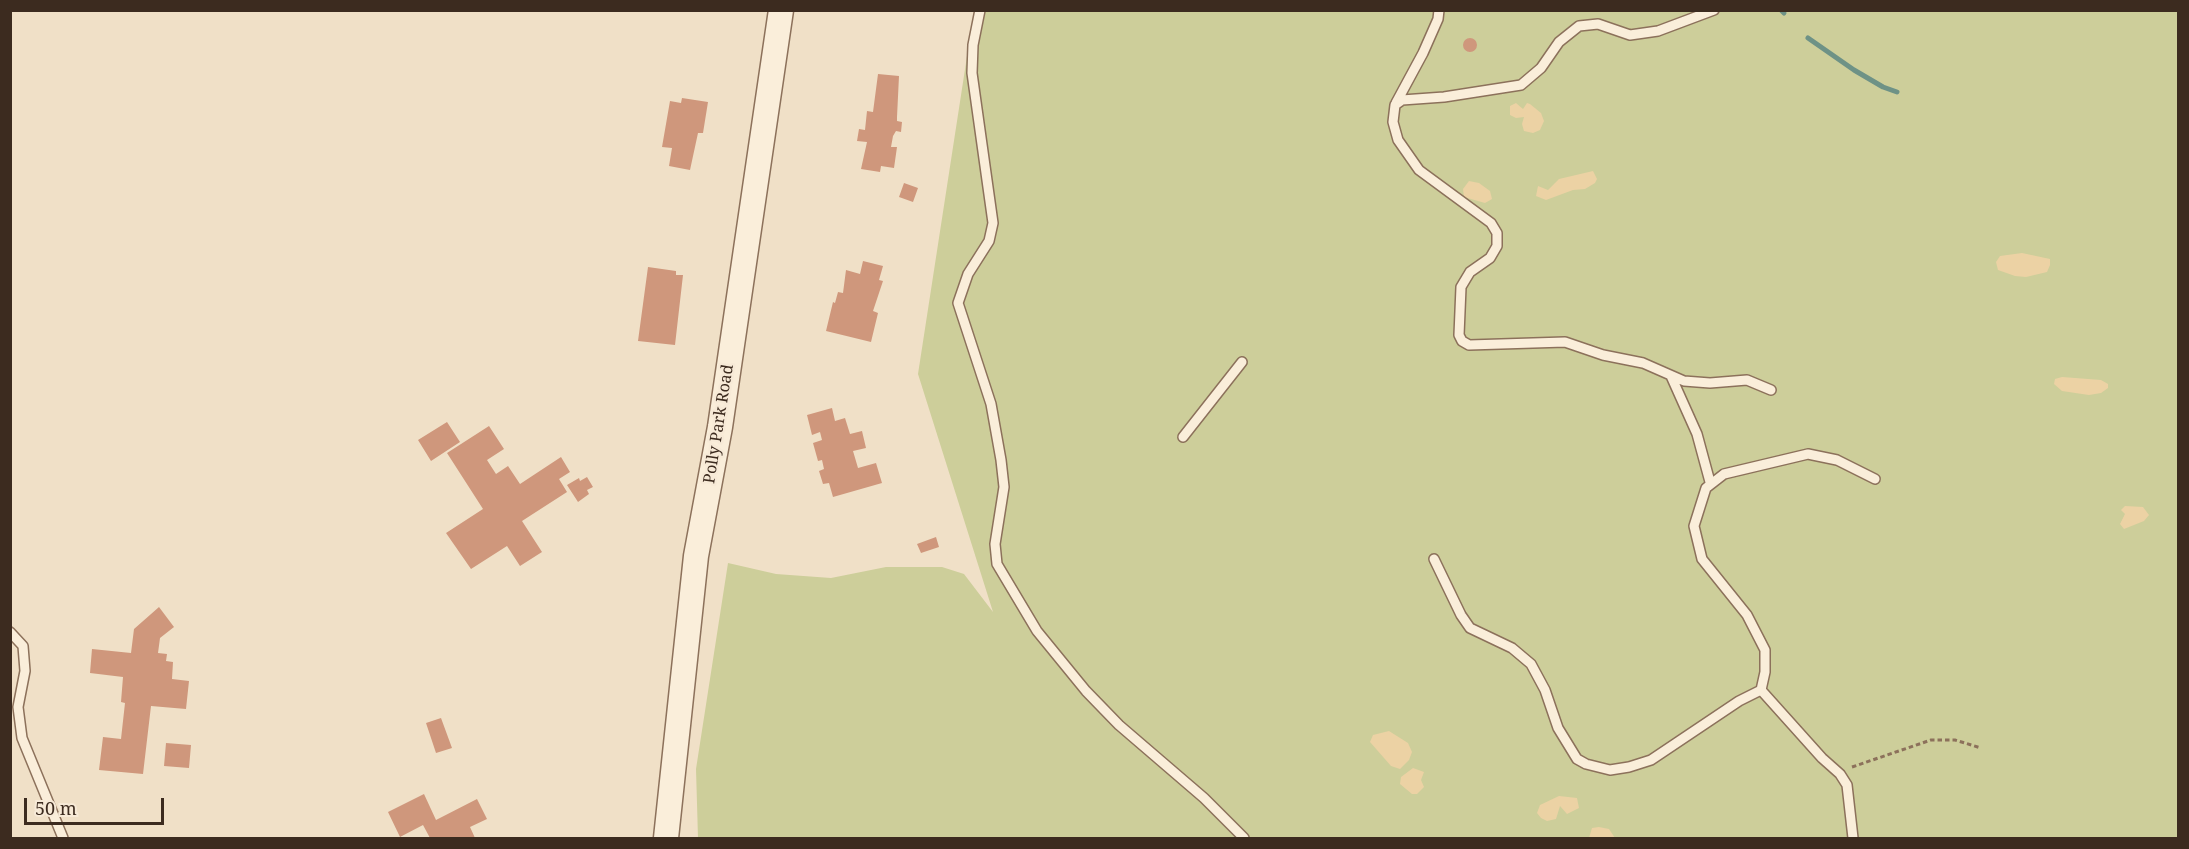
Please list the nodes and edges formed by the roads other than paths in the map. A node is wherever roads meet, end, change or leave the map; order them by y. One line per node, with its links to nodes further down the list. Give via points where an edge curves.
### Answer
1 (781, 10): 16 (street, Polly Park Road, via 720,427 696,556)
2 (980, 10): 17 (lane, via 972,73 993,223 989,241 968,274 958,303 991,404 1001,460 1004,487 995,544 997,564 1037,631 1086,691)
3 (1439, 10): 5 (lane, via 1423,53)
4 (1714, 10): 5 (lane, via 1658,31 1630,35 1598,24 1579,26 1559,42 1541,68 1521,85 1402,100)
5 (1395, 105): 7 (lane, via 1394,131 1407,156 1433,181 1491,223 1497,233 1497,246 1490,258 1470,273 1461,287 1462,341 1469,345 1565,342 1643,363)
6 (1242, 362): 9 (lane)
7 (1671, 376): 8 (lane, via 1700,383 1747,380); 11 (lane, via 1697,435)
8 (1771, 390)
9 (1183, 437)
10 (1875, 479): 11 (lane, via 1838,460 1808,454 1724,474)
11 (1710, 482): 14 (lane, via 1702,495 1694,526 1698,550 1759,636 1765,650)
12 (1434, 559): 14 (lane, via 1470,628 1512,648 1539,675 1558,728 1576,759 1586,764 1610,770 1651,760)
13 (10, 632): 15 (lane, via 23,645 25,671 18,707 22,738)
14 (1761, 690): 18 (lane, via 1844,779)
15 (63, 838)
16 (666, 838)
17 (1244, 838)
18 (1853, 838)

